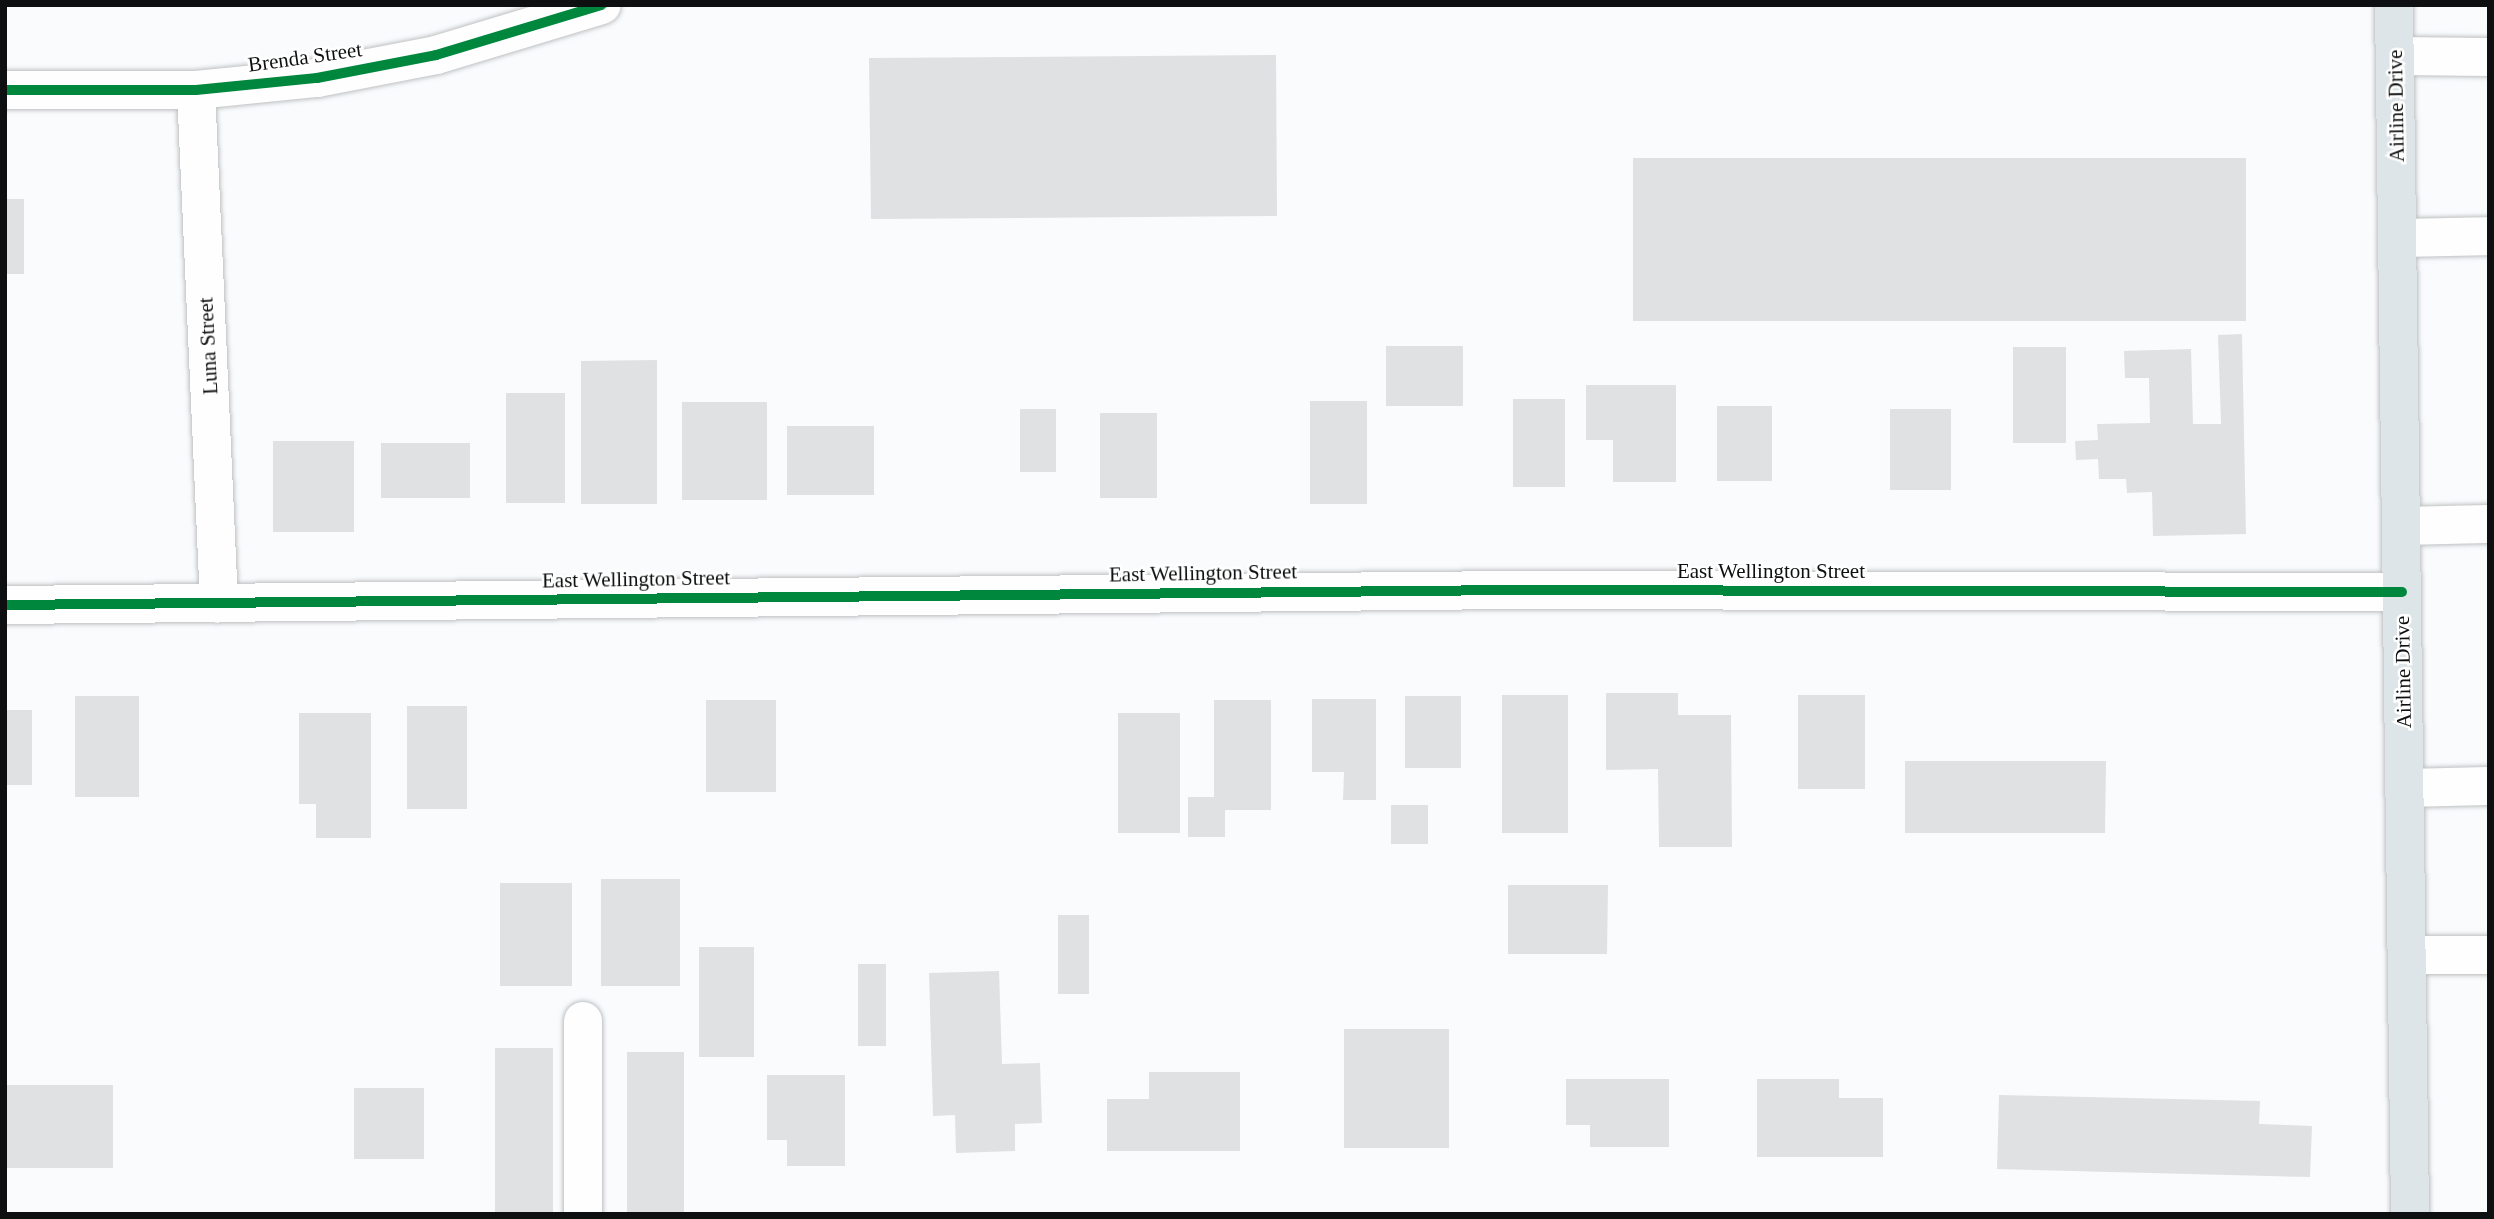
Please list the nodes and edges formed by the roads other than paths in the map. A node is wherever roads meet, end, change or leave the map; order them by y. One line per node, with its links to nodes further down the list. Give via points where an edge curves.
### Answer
1 (602, 5): 6 (street, Brenda Street, via 436,55 317,78)
2 (2394, 5): 3 (main road, Airline Drive)
3 (2395, 55): 4 (street); 8 (main road, Airline Drive)
4 (2489, 57)
5 (5, 90): 6 (street, Brenda Street)
6 (196, 90): 12 (street, Luna Street)
7 (2489, 236): 8 (street)
8 (2398, 239): 10 (main road, Airline Drive)
9 (2489, 524): 10 (street)
10 (2401, 526): 11 (main road, Airline Drive)
11 (2402, 592): 12 (street, East Wellington Street, via 1500,590); 15 (main road, Airline Drive)
12 (219, 603): 13 (street, East Wellington Street)
13 (5, 605)
14 (2489, 786): 15 (street)
15 (2404, 788): 16 (main road, Airline Drive)
16 (2407, 955): 17 (street); 20 (main road, Airline Drive)
17 (2489, 955)
18 (583, 1021): 19 (street)
19 (583, 1214)
20 (2410, 1214)

